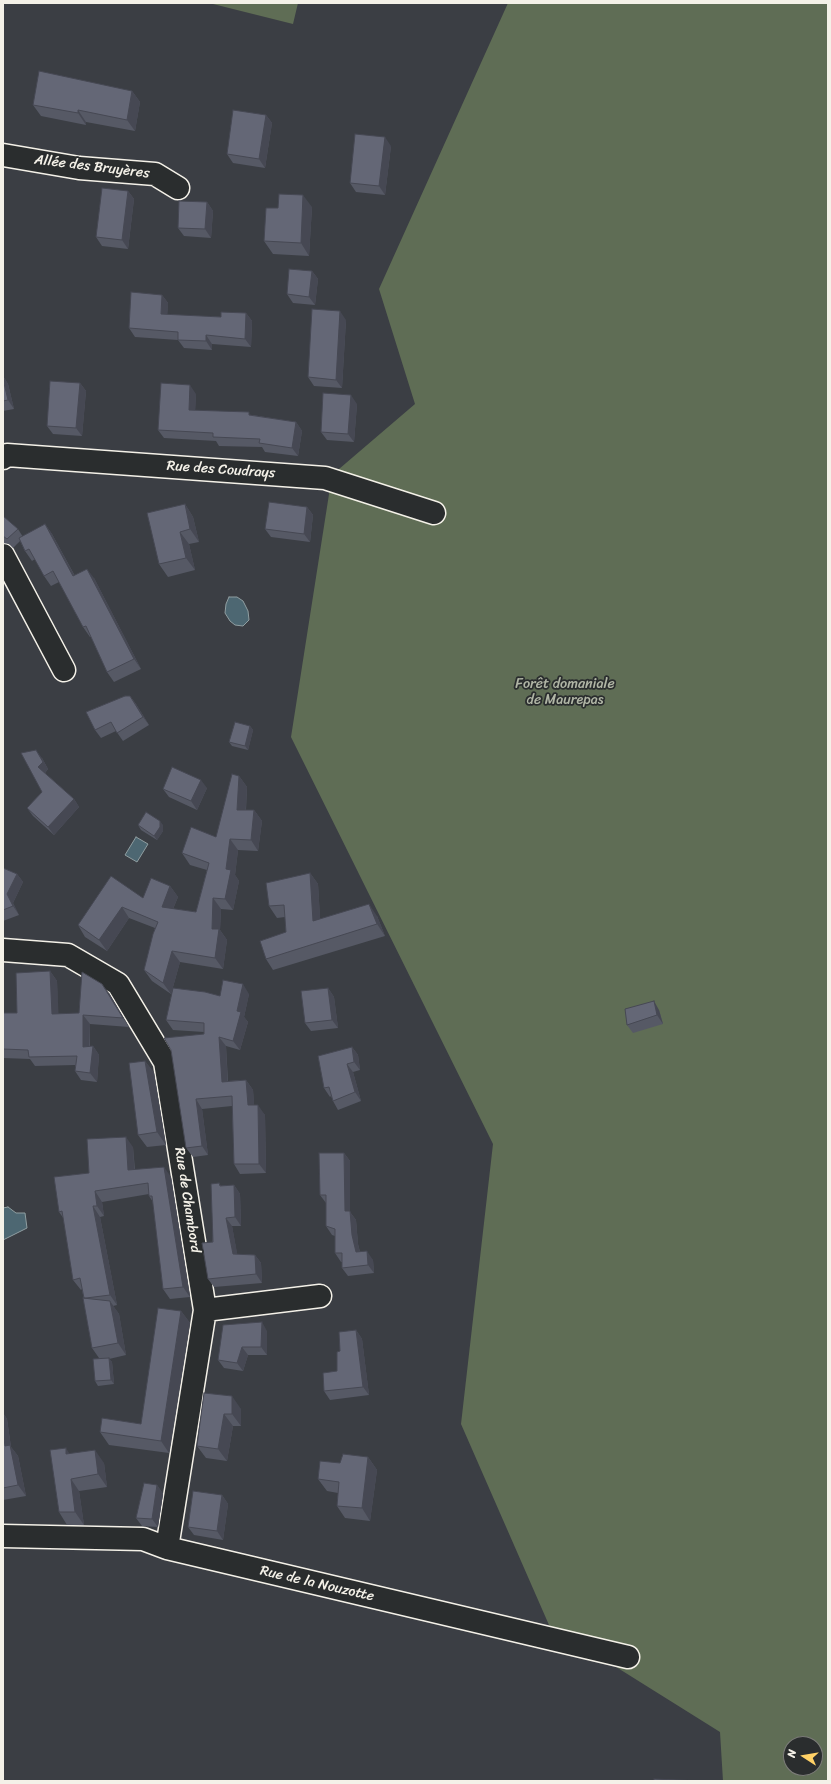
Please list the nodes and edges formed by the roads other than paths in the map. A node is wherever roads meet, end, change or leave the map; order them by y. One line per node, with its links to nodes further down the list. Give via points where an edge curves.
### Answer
1 (3, 155): 2 (street, Allée des Bruyères, via 79,168 155,174)
2 (178, 188)
3 (3, 458): 4 (street, Rue des Coudrays, via 7,455 325,478)
4 (434, 513)
5 (3, 555): 6 (street)
6 (64, 670)
7 (3, 950): 9 (street, Rue de Chambord, via 68,955 118,984 165,1062)
8 (320, 1296): 9 (street)
9 (205, 1310): 11 (street, Rue de Chambord)
10 (3, 1536): 11 (street, Rue de la Nouzotte, via 143,1539)
11 (167, 1548): 12 (street, Rue de la Nouzotte)
12 (628, 1657)

